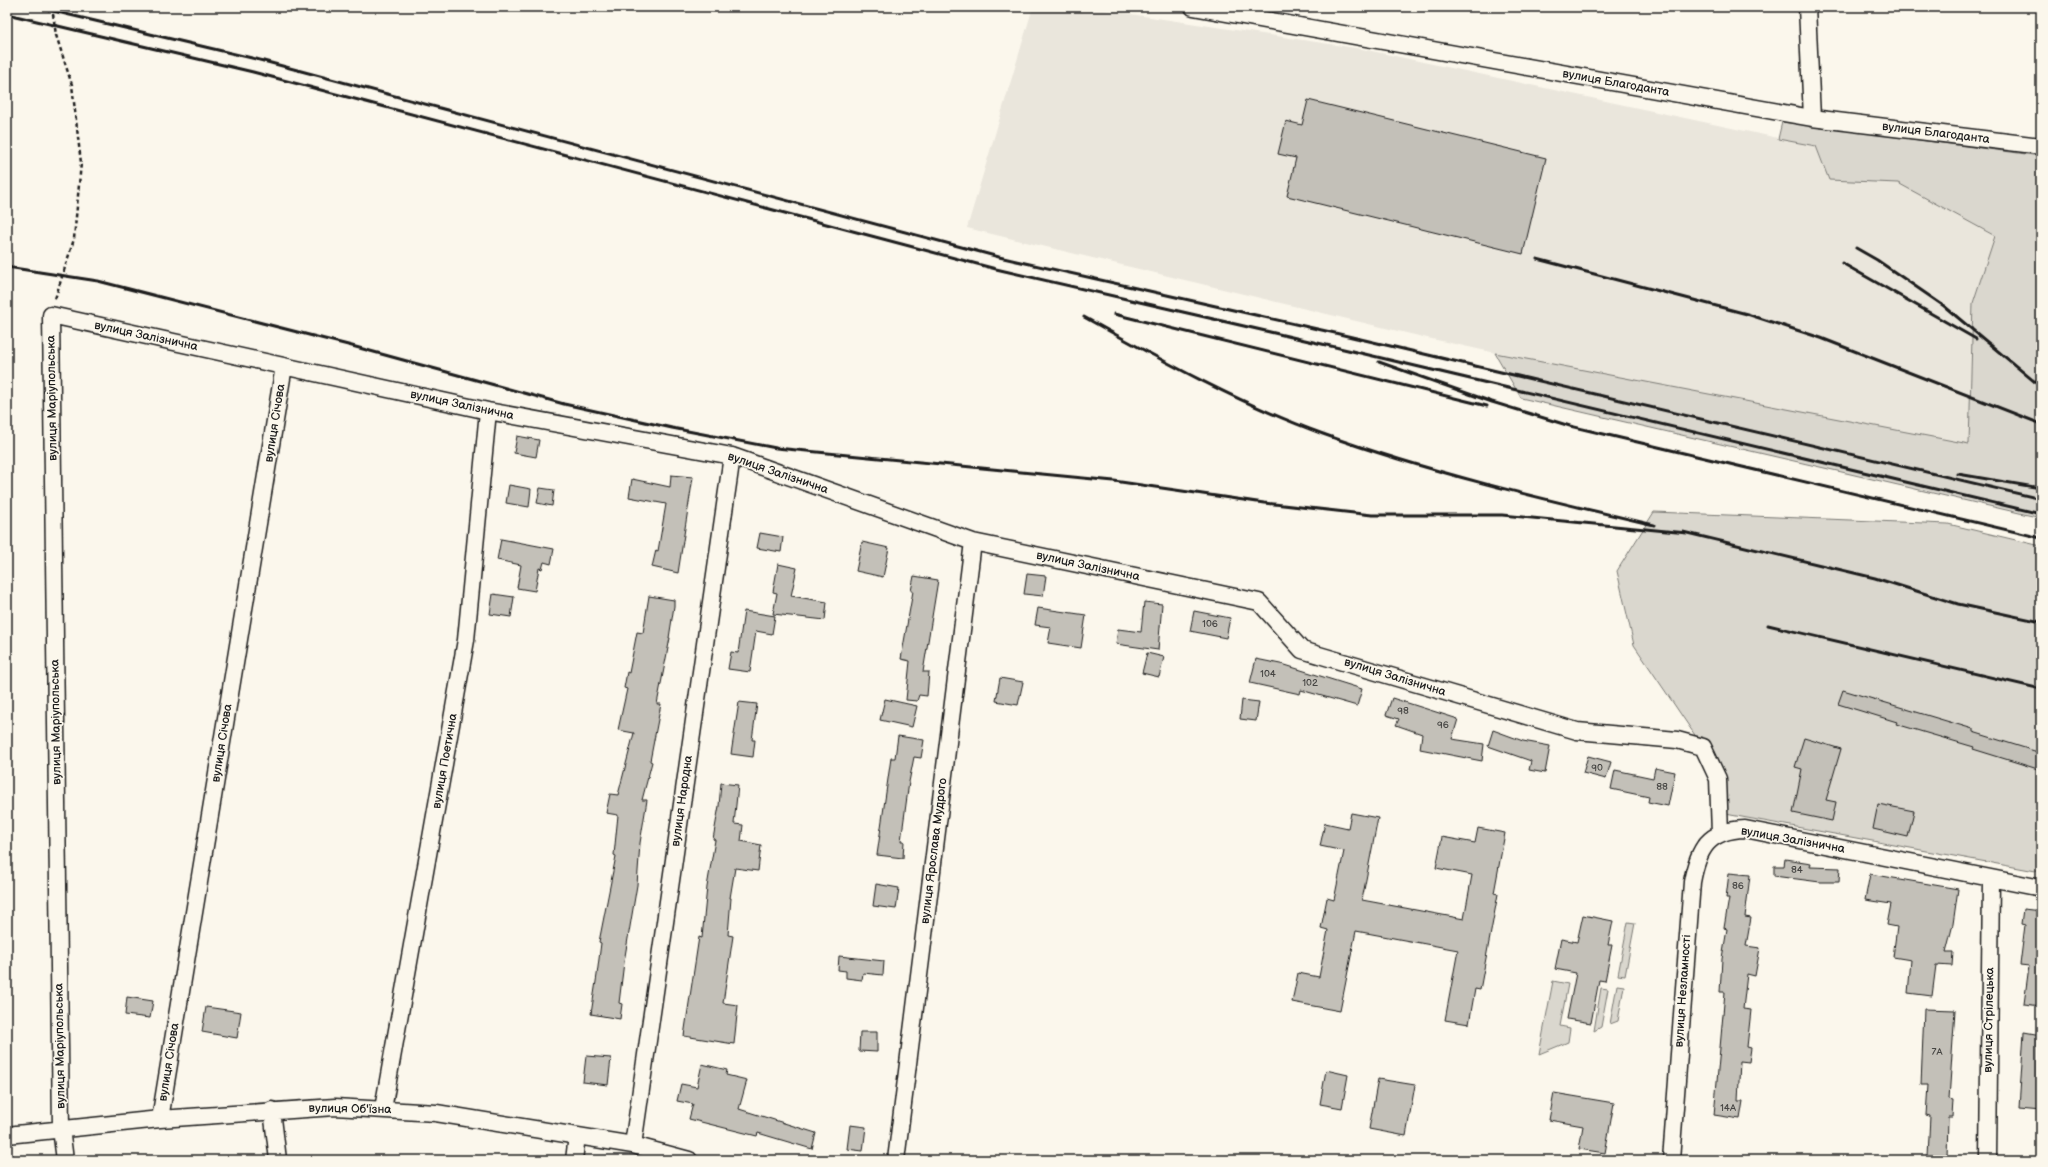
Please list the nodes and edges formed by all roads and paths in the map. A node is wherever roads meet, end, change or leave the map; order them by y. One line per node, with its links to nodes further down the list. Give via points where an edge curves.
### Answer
1 (52, 7): 6 (path, via 56,35 72,85 82,163 74,239)
2 (1193, 7): 4 (street, вулиця Благоданта)
3 (1807, 7): 4 (street)
4 (1812, 118): 5 (street, вулиця Благоданта)
5 (2041, 146)
6 (51, 315): 7 (street, вулиця Залізнична); 17 (street, вулиця Маріупольська)
7 (284, 366): 8 (street, вулиця Залізнична); 16 (street, вулиця Січова)
8 (488, 411): 9 (street, вулиця Залізнична); 14 (street, вулиця Поетична, via 466,640)
9 (732, 456): 10 (street, вулиця Залізнична); 20 (street, вулиця Народна)
10 (973, 542): 11 (street, вулиця Залізнична, via 1259,602 1302,650 1577,731 1677,740 1703,747 1718,779); 25 (street, вулиця Ярослава Мудрого)
11 (1720, 833): 12 (street, вулиця Залізнична, via 1745,829); 26 (street, вулиця Незламності, via 1704,846 1695,865 1692,882)
12 (1991, 879): 13 (street, вулиця Залізнична); 27 (street, вулиця Стрілецька)
13 (2041, 888)
14 (383, 1109): 15 (street, вулиця Об'їзна, via 334,1107); 19 (street, вулиця Об'їзна, via 436,1113)
15 (272, 1110): 16 (street, вулиця Об'їзна); 22 (street)
16 (160, 1119): 17 (street, вулиця Об'їзна)
17 (61, 1129): 18 (street, вулиця Об'їзна); 21 (street)
18 (7, 1135)
19 (577, 1136): 20 (street, вулиця Об'їзна); 23 (street)
20 (633, 1145): 24 (street, вулиця Об'їзна)
21 (65, 1160)
22 (278, 1160)
23 (574, 1160)
24 (689, 1160)
25 (896, 1160)
26 (1671, 1160)
27 (1988, 1160)

